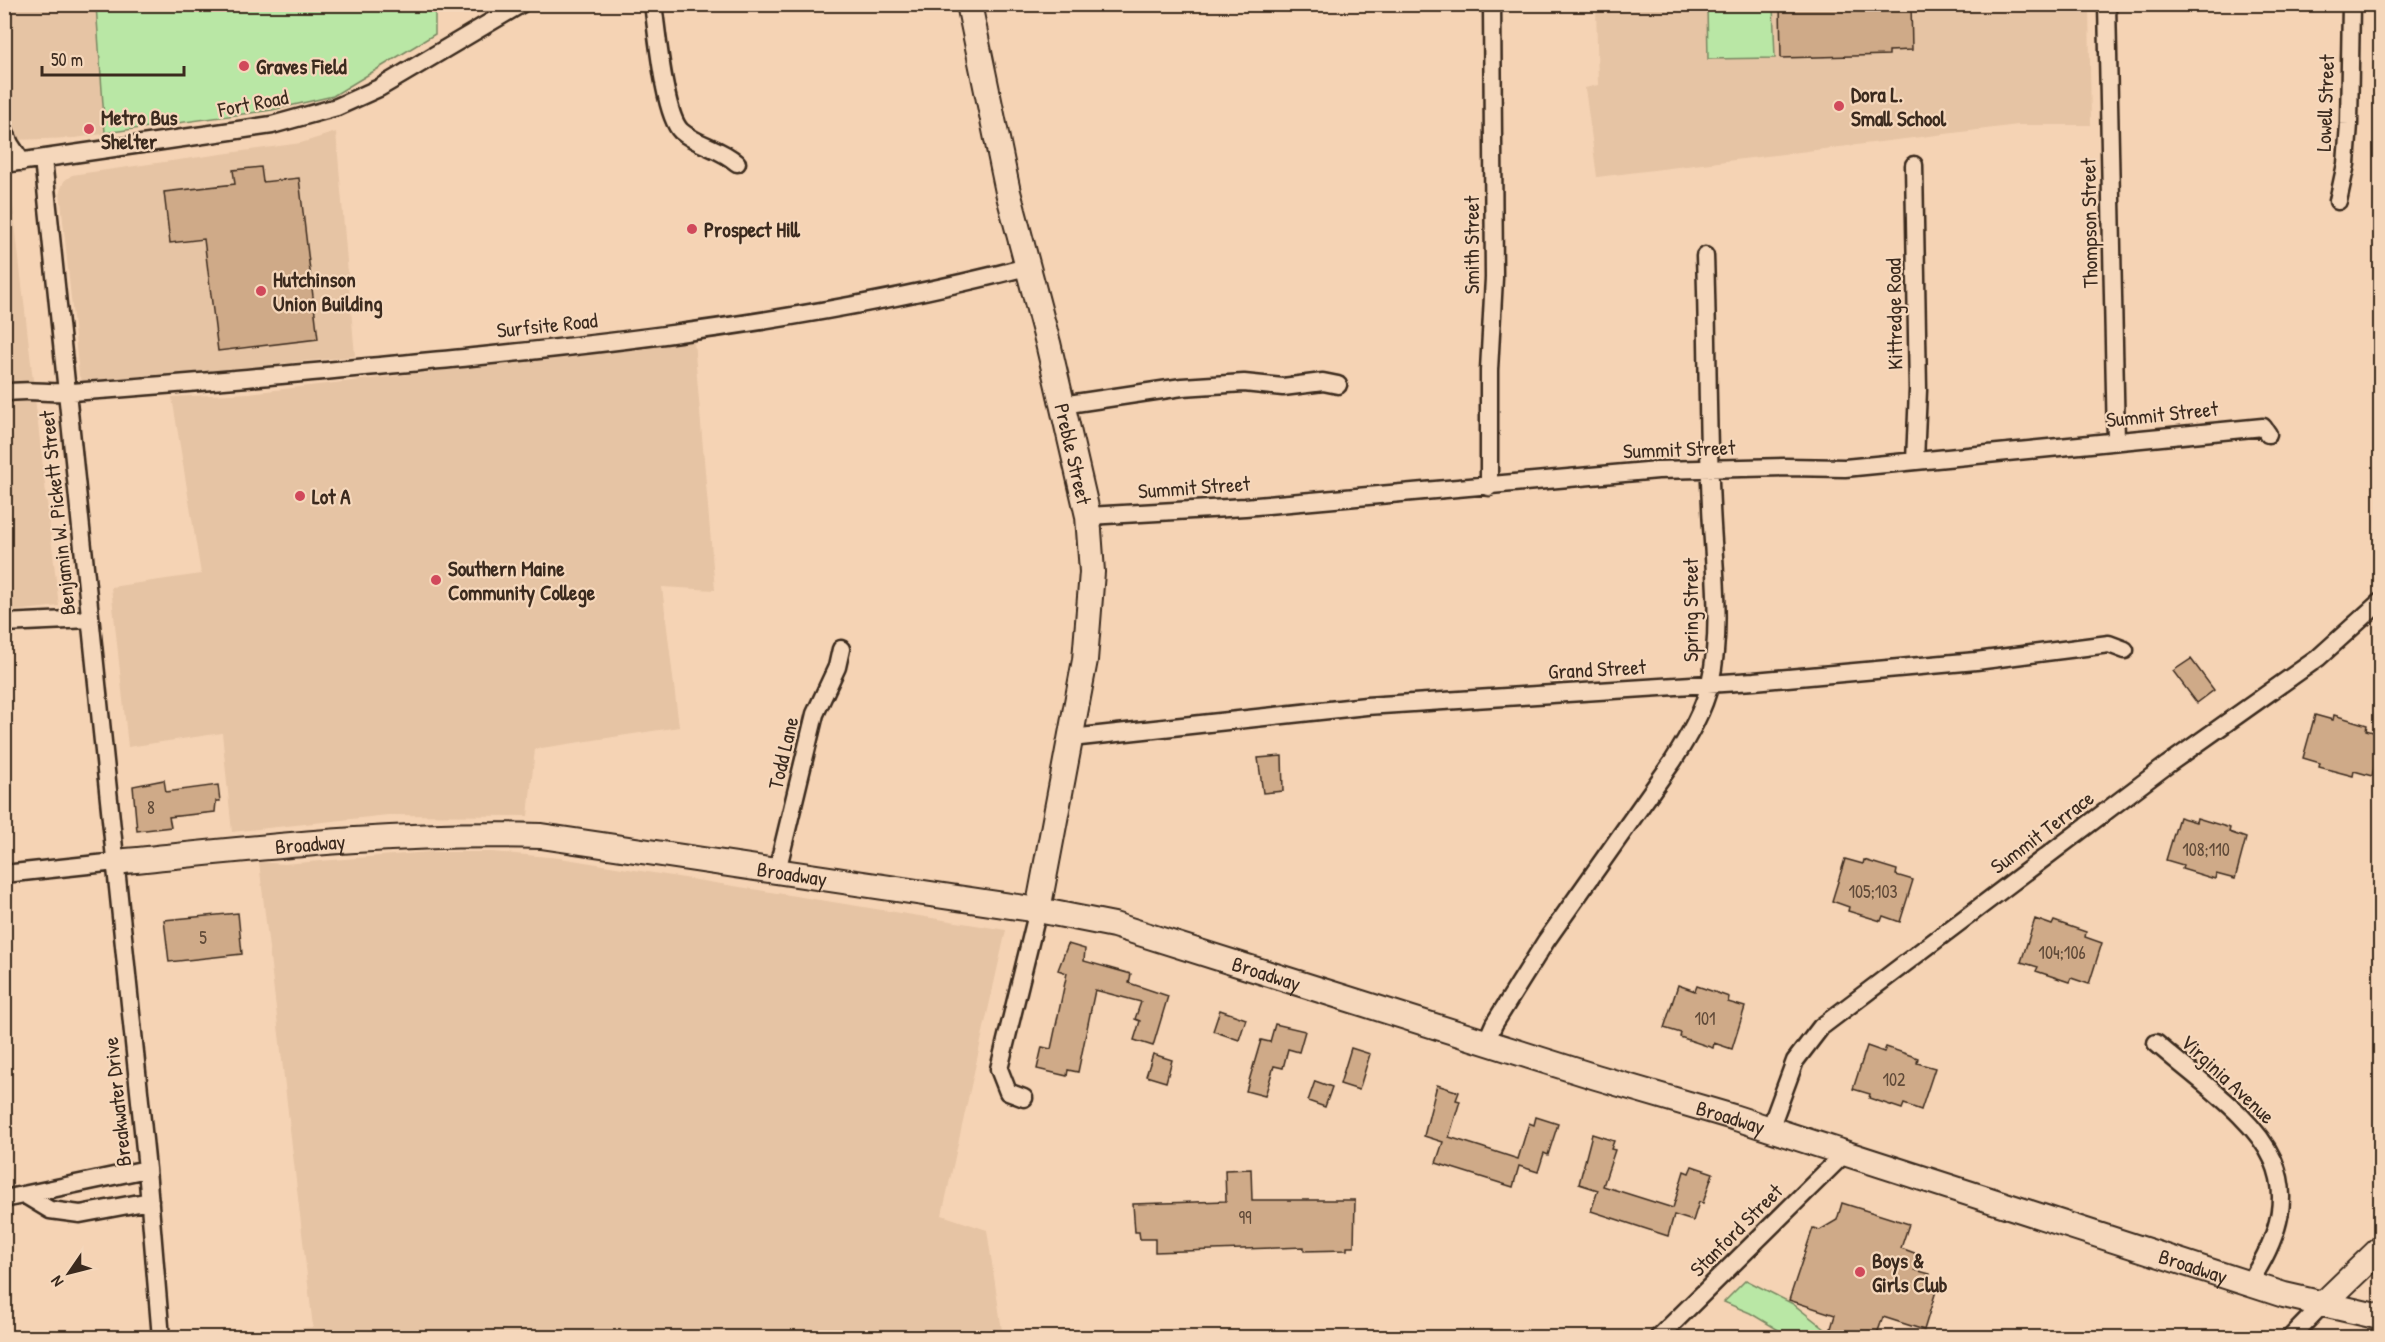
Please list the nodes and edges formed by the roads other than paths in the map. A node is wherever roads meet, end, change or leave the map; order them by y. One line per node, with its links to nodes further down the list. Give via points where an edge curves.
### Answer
1 (520, 4): 8 (street, Fort Road, via 379,88 337,107 272,125)
2 (652, 4): 11 (street, via 665,85 678,129 690,139 724,152)
3 (969, 4): 15 (street, Preble Street)
4 (1492, 4): 24 (street, Smith Street, via 1494,278)
5 (2107, 4): 21 (street, Thompson Street)
6 (2350, 4): 13 (street, Lowell Street, via 2349,124)
7 (4, 130): 9 (street)
8 (44, 159): 9 (street, Fort Road); 17 (street, Benjamin W. Pickett Street)
9 (22, 162): 10 (street, Fort Road)
10 (4, 164)
11 (737, 164)
12 (1914, 165): 22 (street, Kittredge Road)
13 (2338, 201)
14 (1705, 256): 23 (street, Spring Street)
15 (1027, 267): 17 (street, Surfsite Road, via 906,296 750,324 520,351); 19 (street, Preble Street)
16 (1338, 385): 19 (street, via 1323,382 1283,387 1244,383 1182,387)
17 (68, 392): 18 (street, Surfsite Road); 27 (street, Benjamin W. Pickett Street)
18 (4, 393)
19 (1062, 405): 25 (street, Preble Street)
20 (2268, 434): 21 (street, Summit Street, via 2263,427)
21 (2116, 441): 22 (street, Summit Street)
22 (1916, 461): 23 (street, Summit Street, via 1845,468)
23 (1709, 469): 24 (street, Summit Street, via 1658,470); 31 (street, Spring Street, via 1715,644)
24 (1489, 487): 25 (street, Summit Street)
25 (1088, 516): 32 (street, Preble Street, via 1092,605)
26 (2380, 603): 40 (street, Summit Terrace, via 2318,658 2167,765 1821,1027 1795,1061)
27 (90, 619): 28 (street); 33 (street, Benjamin W. Pickett Street)
28 (4, 623)
29 (841, 648): 34 (street, Todd Lane, via 837,667 815,714)
30 (2125, 650): 31 (street, Grand Street, via 2109,644 1976,661)
31 (1710, 684): 32 (street, Grand Street, via 1389,704); 37 (street, Spring Street, via 1673,761 1546,941)
32 (1071, 738): 36 (street, Preble Street)
33 (116, 862): 34 (street, Broadway, via 345,838 489,834 567,838); 35 (street); 42 (street, Breakwater Drive)
34 (777, 871): 36 (street, Broadway)
35 (4, 874)
36 (1038, 910): 37 (street, Broadway, via 1114,925); 39 (street, via 999,1069 1008,1092)
37 (1486, 1042): 40 (street, Broadway)
38 (2156, 1043): 47 (street, Virginia Avenue, via 2260,1136 2277,1164 2282,1200 2275,1236 2267,1256)
39 (1024, 1098)
40 (1770, 1129): 41 (street, Broadway)
41 (1844, 1154): 47 (street, Broadway); 51 (street, Stanford Street)
42 (147, 1168): 43 (street); 45 (street, Breakwater Drive)
43 (25, 1195): 44 (street); 45 (street, via 50,1210 80,1214)
44 (4, 1199)
45 (150, 1201): 50 (street, Breakwater Drive)
46 (2380, 1249): 48 (street)
47 (2248, 1282): 48 (street, Broadway)
48 (2322, 1305): 49 (street, Broadway); 52 (street)
49 (2380, 1317)
50 (161, 1338)
51 (1658, 1338)
52 (2290, 1338)

